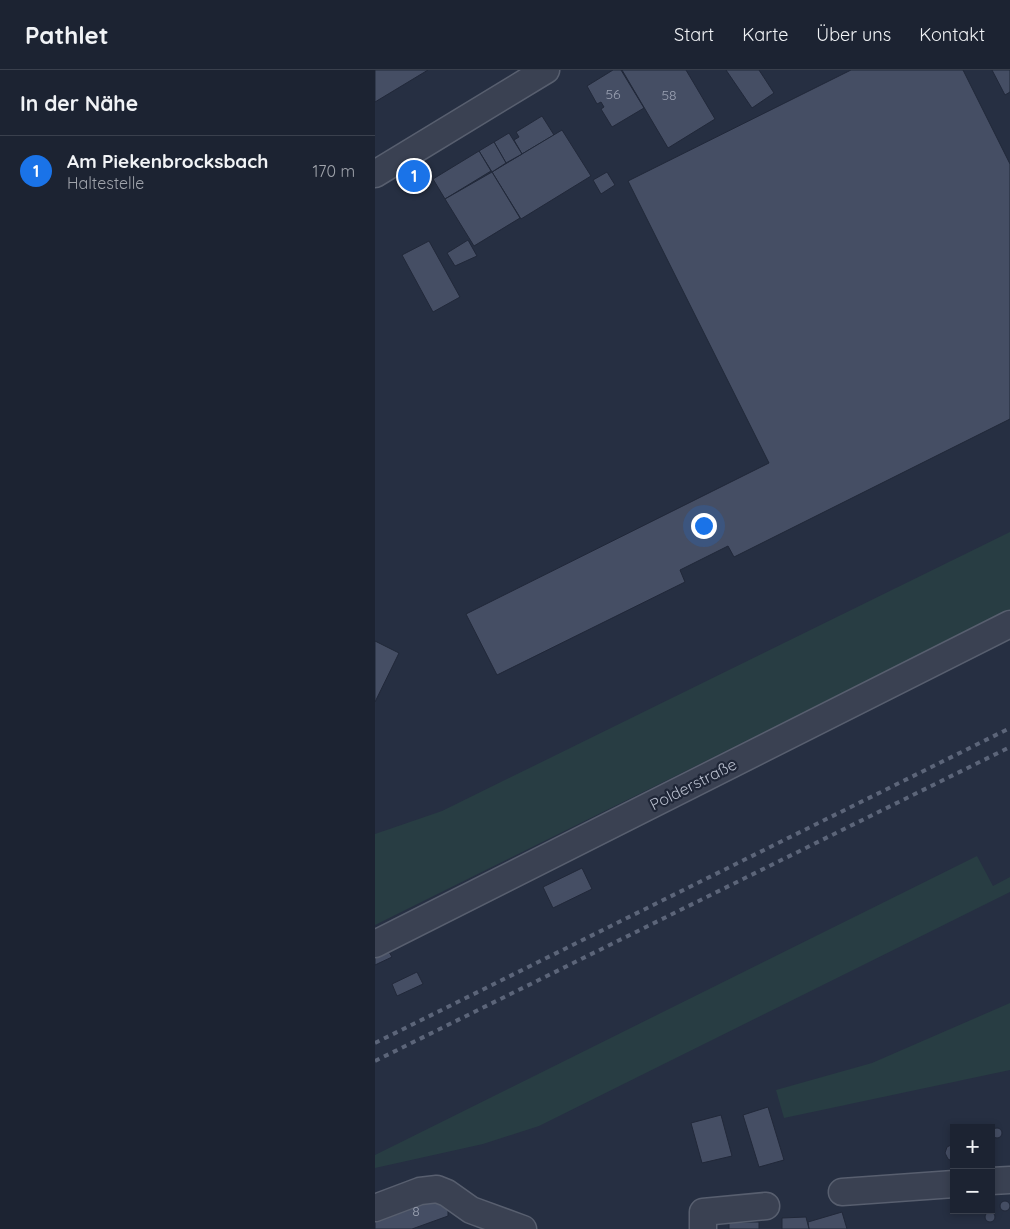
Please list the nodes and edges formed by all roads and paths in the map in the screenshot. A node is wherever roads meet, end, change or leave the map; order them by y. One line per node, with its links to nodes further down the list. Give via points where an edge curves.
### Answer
1 (546, 70): 2 (street)
2 (375, 174)
3 (1010, 624): 4 (street, Polderstraße)
4 (375, 944)
5 (1010, 1180): 6 (street)
6 (995, 1181)
7 (950, 1184): 8 (street)
8 (842, 1192)
9 (766, 1206): 12 (street, via 703,1212)
10 (375, 1208): 11 (street, via 420,1191 437,1189 471,1210)
11 (523, 1229)
12 (703, 1229)

